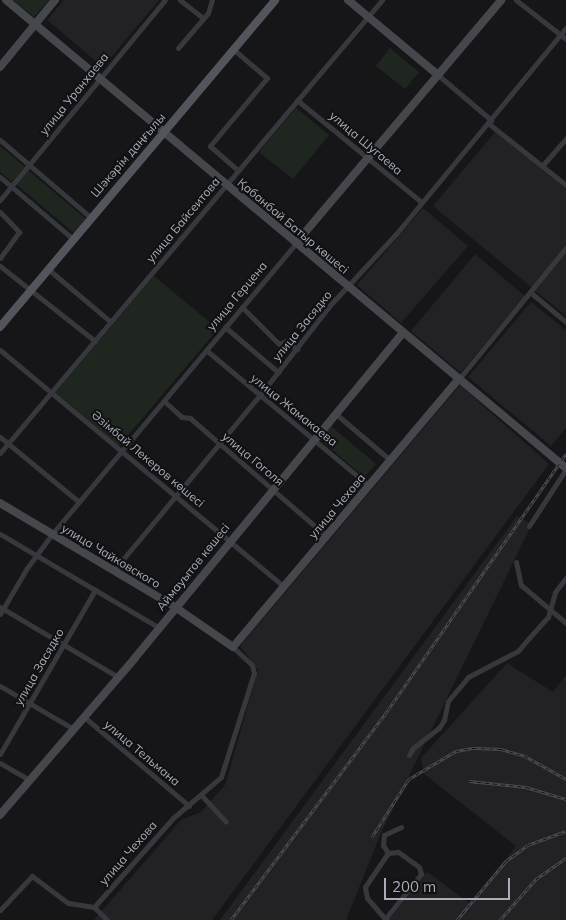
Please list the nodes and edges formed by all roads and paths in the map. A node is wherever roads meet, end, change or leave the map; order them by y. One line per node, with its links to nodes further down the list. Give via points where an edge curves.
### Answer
1 (6, 0): 13 (street, Қабанбай Батыр көшесі)
2 (55, 0): 13 (street)
3 (165, 0): 21 (street, улица Уранхаева)
4 (180, 0): 12 (street)
5 (212, 0): 12 (street)
6 (275, 0): 18 (main road, Шәкәрім даңғылы)
7 (348, 0): 11 (street)
8 (382, 0): 11 (street, улица Байсеитова)
9 (501, 0): 20 (street, улица Герцена)
10 (516, 0): 15 (street)
11 (368, 16): 20 (street); 22 (street, улица Байсеитова)
12 (202, 18): 17 (street)
13 (35, 24): 19 (street); 21 (street, Қабанбай Батыр көшесі)
14 (566, 28): 15 (street, улица Засядко)
15 (561, 35): 16 (street); 23 (street, улица Засядко)
16 (566, 39)
17 (178, 48)
18 (232, 49): 24 (main road, Шәкәрім даңғылы); 30 (street, via 267,78 210,146)
19 (0, 66)
20 (438, 75): 23 (street); 27 (street, улица Герцена)
21 (100, 79): 24 (street, Қабанбай Батыр көшесі); 28 (street, улица Уранхаева)
22 (297, 100): 27 (street, улица Шугаева); 30 (street, улица Байсеитова)
23 (490, 121): 29 (street); 36 (street, улица Засядко)
24 (164, 132): 32 (street, Қабанбай Батыр көшесі); 38 (main road, Шәкәрім даңғылы)
25 (566, 138): 29 (street)
26 (0, 140): 28 (street)
27 (367, 156): 36 (street, улица Шугаева); 40 (street, улица Герцена)
28 (29, 165): 34 (street, улица Уранхаева); 38 (street)
29 (542, 166): 33 (street)
30 (238, 170): 32 (street, улица Байсеитова)
31 (0, 178): 34 (street)
32 (226, 184): 40 (street, Қабанбай Батыр көшесі); 49 (street, улица Байсеитова)
33 (566, 185)
34 (11, 187): 35 (street, улица Уранхаева); 39 (street)
35 (0, 200)
36 (421, 202): 45 (street, улица Засядко)
37 (0, 212): 42 (street, via 19,232)
38 (90, 217): 39 (main road, Шәкәрім даңғылы)
39 (72, 238): 44 (main road, Шәкәрім даңғылы)
40 (296, 243): 45 (street, Қабанбай Батыр көшесі); 48 (street, улица Герцена)
41 (566, 248): 47 (street, улица Чехова)
42 (0, 258)
43 (0, 266): 46 (street)
44 (47, 269): 46 (main road, Шәкәрім даңғылы); 49 (street)
45 (349, 287): 53 (street, Қабанбай Батыр көшесі); 57 (street, улица Засядко, via 332,303)
46 (30, 290): 51 (main road, Шәкәрім даңғылы); 54 (street)
47 (530, 292): 50 (street); 59 (street, улица Чехова)
48 (242, 307): 52 (street, улица Герцена); 57 (street, via 280,344 286,341)
49 (110, 322): 54 (street, улица Байсеитова)
50 (566, 322)
51 (0, 327)
52 (226, 327): 56 (street, улица Герцена); 58 (street, улица Жамакаева)
53 (403, 333): 59 (street, Қабанбай Батыр көшесі); 63 (street, Аймауытов көшесі)
54 (95, 341): 60 (street, улица Байсеитова)
55 (0, 350): 60 (street, Әзімбай Лекеров көшесі)
56 (206, 350): 61 (street, улица Жамакаева); 62 (street, улица Герцена)
57 (297, 350): 58 (street, улица Засядко)
58 (278, 372): 61 (street, улица Засядко)
59 (459, 379): 70 (street, улица Чехова); 71 (street, Қабанбай Батыр көшесі)
60 (52, 390): 66 (street, улица Байсеитова); 68 (street, Әзімбай Лекеров көшесі)
61 (260, 395): 65 (street, улица Жамакаева); 67 (street, улица Засядко)
62 (164, 401): 67 (street, улица Гоголя); 68 (street, улица Герцена)
63 (336, 414): 65 (street, Аймауытов көшесі); 70 (street, улица Жамакаева)
64 (0, 437): 66 (street)
65 (316, 439): 72 (street, улица Жамакаева); 73 (street, Аймауытов көшесі)
66 (8, 443): 69 (street, улица Байсеитова); 75 (street)
67 (220, 444): 73 (street, улица Гоголя); 74 (street, улица Засядко)
68 (123, 449): 74 (street, Әзімбай Лекеров көшесі); 75 (street, улица Герцена)
69 (0, 453)
70 (390, 460): 72 (street, улица Чехова)
71 (566, 468): 77 (street)
72 (369, 486): 80 (street, улица Чехова)
73 (272, 489): 80 (street, улица Гоголя); 81 (street, Аймауытов көшесі)
74 (176, 495): 81 (street, Әзімбай Лекеров көшесі); 84 (street, улица Засядко)
75 (79, 502): 79 (street, улица Герцена)
76 (0, 503): 79 (street, улица Чайковского)
77 (529, 526)
78 (0, 534): 82 (street)
79 (52, 534): 82 (street, улица Герцена); 84 (street, улица Чайковского)
80 (326, 536): 86 (street, улица Чехова)
81 (229, 541): 86 (street, Әзімбай Лекеров көшесі); 88 (street, Аймауытов көшесі)
82 (36, 556): 87 (street); 89 (street, улица Герцена)
83 (516, 562): 90 (street, via 521,585)
84 (114, 570): 88 (street, улица Чайковского)
85 (566, 578): 90 (street, via 555,592)
86 (282, 586): 95 (street, улица Чехова)
87 (95, 590): 93 (street); 94 (street, улица Засядко)
88 (175, 607): 93 (street, Аймауытов көшесі); 95 (street, улица Чайковского)
89 (2, 608): 91 (street, улица Герцена); 94 (street)
90 (550, 610): 92 (street); 102 (street, via 548,618 518,651 468,677 448,701 439,728 413,748)
91 (0, 614)
92 (566, 623)
93 (158, 627): 96 (street, Аймауытов көшесі)
94 (64, 644): 96 (street); 98 (street, улица Засядко)
95 (233, 647): 105 (street, улица Чехова, via 252,665 254,673 221,777)
96 (118, 676): 99 (street, Аймауытов көшесі)
97 (0, 686): 98 (street)
98 (30, 703): 100 (street); 101 (street, улица Засядко)
99 (83, 716): 100 (street, Аймауытов көшесі); 106 (street, улица Тельмана)
100 (72, 728): 104 (street, Аймауытов көшесі)
101 (0, 754)
102 (409, 755)
103 (0, 763): 104 (street)
104 (29, 780): 107 (street, Аймауытов көшесі)
105 (202, 796): 106 (street, улица Чехова); 108 (street)
106 (189, 806): 111 (street, улица Чехова, via 173,818)
107 (0, 815)
108 (226, 822)
109 (401, 827): 110 (street, via 384,834 382,845)
110 (388, 853): 113 (street, via 365,887 368,898); 113 (street, via 401,854 419,867 421,874)
111 (94, 907): 112 (street, via 68,903 32,876); 114 (street)
112 (0, 910)
113 (386, 919)
114 (107, 920)

